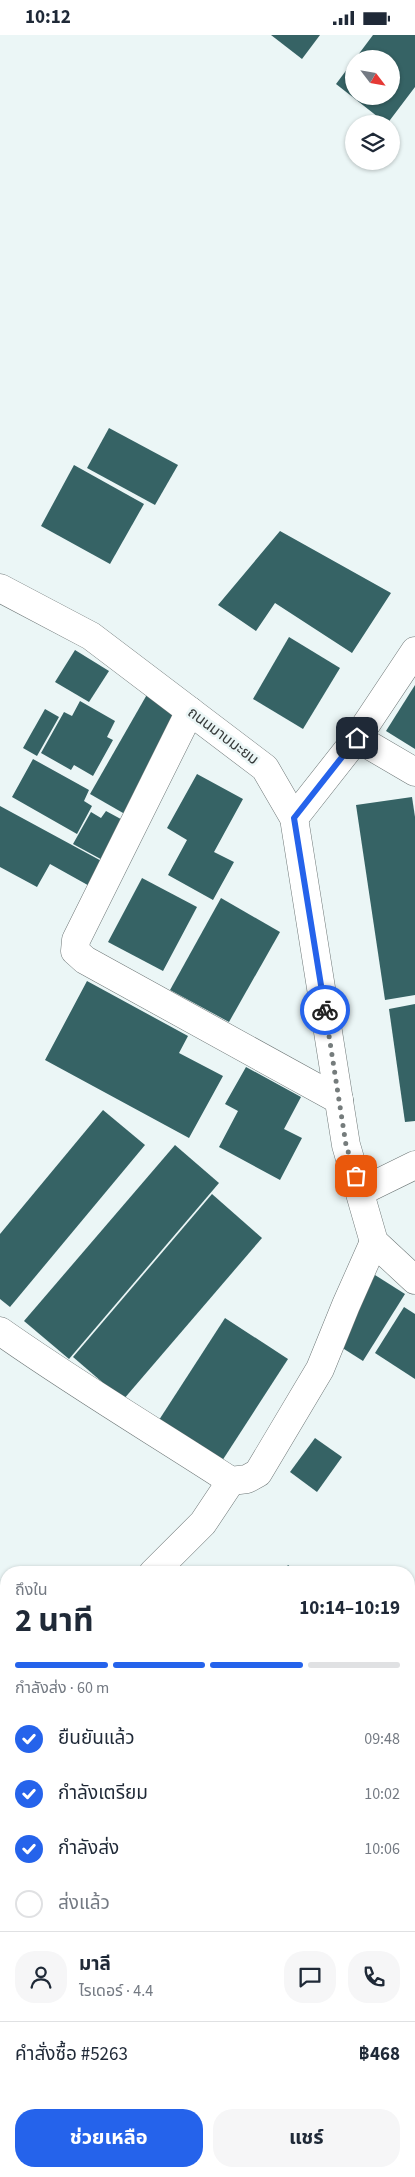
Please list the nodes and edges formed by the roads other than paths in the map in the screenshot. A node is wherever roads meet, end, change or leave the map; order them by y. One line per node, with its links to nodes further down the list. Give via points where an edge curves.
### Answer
1 (0, 588): 3 (street, ถนนมาบมะยม, via 91,636)
2 (415, 651): 4 (street)
3 (190, 711): 6 (street, ถนนมาบมะยม, via 265,768); 7 (street, via 76,940 75,951 85,961)
4 (357, 738): 5 (street); 6 (street)
5 (415, 772)
6 (294, 818): 7 (street, ถนนมาบมะยม)
7 (339, 1100): 9 (street, ถนนมาบมะยม, via 346,1145)
8 (415, 1165): 9 (street)
9 (360, 1192): 10 (street, ถนนมาบมะยม)
10 (374, 1242): 11 (street); 13 (street, via 320,1369 258,1473 247,1479)
11 (415, 1280)
12 (0, 1331): 13 (street, via 59,1373)
13 (231, 1481): 14 (street, via 204,1523)
14 (160, 1566)

